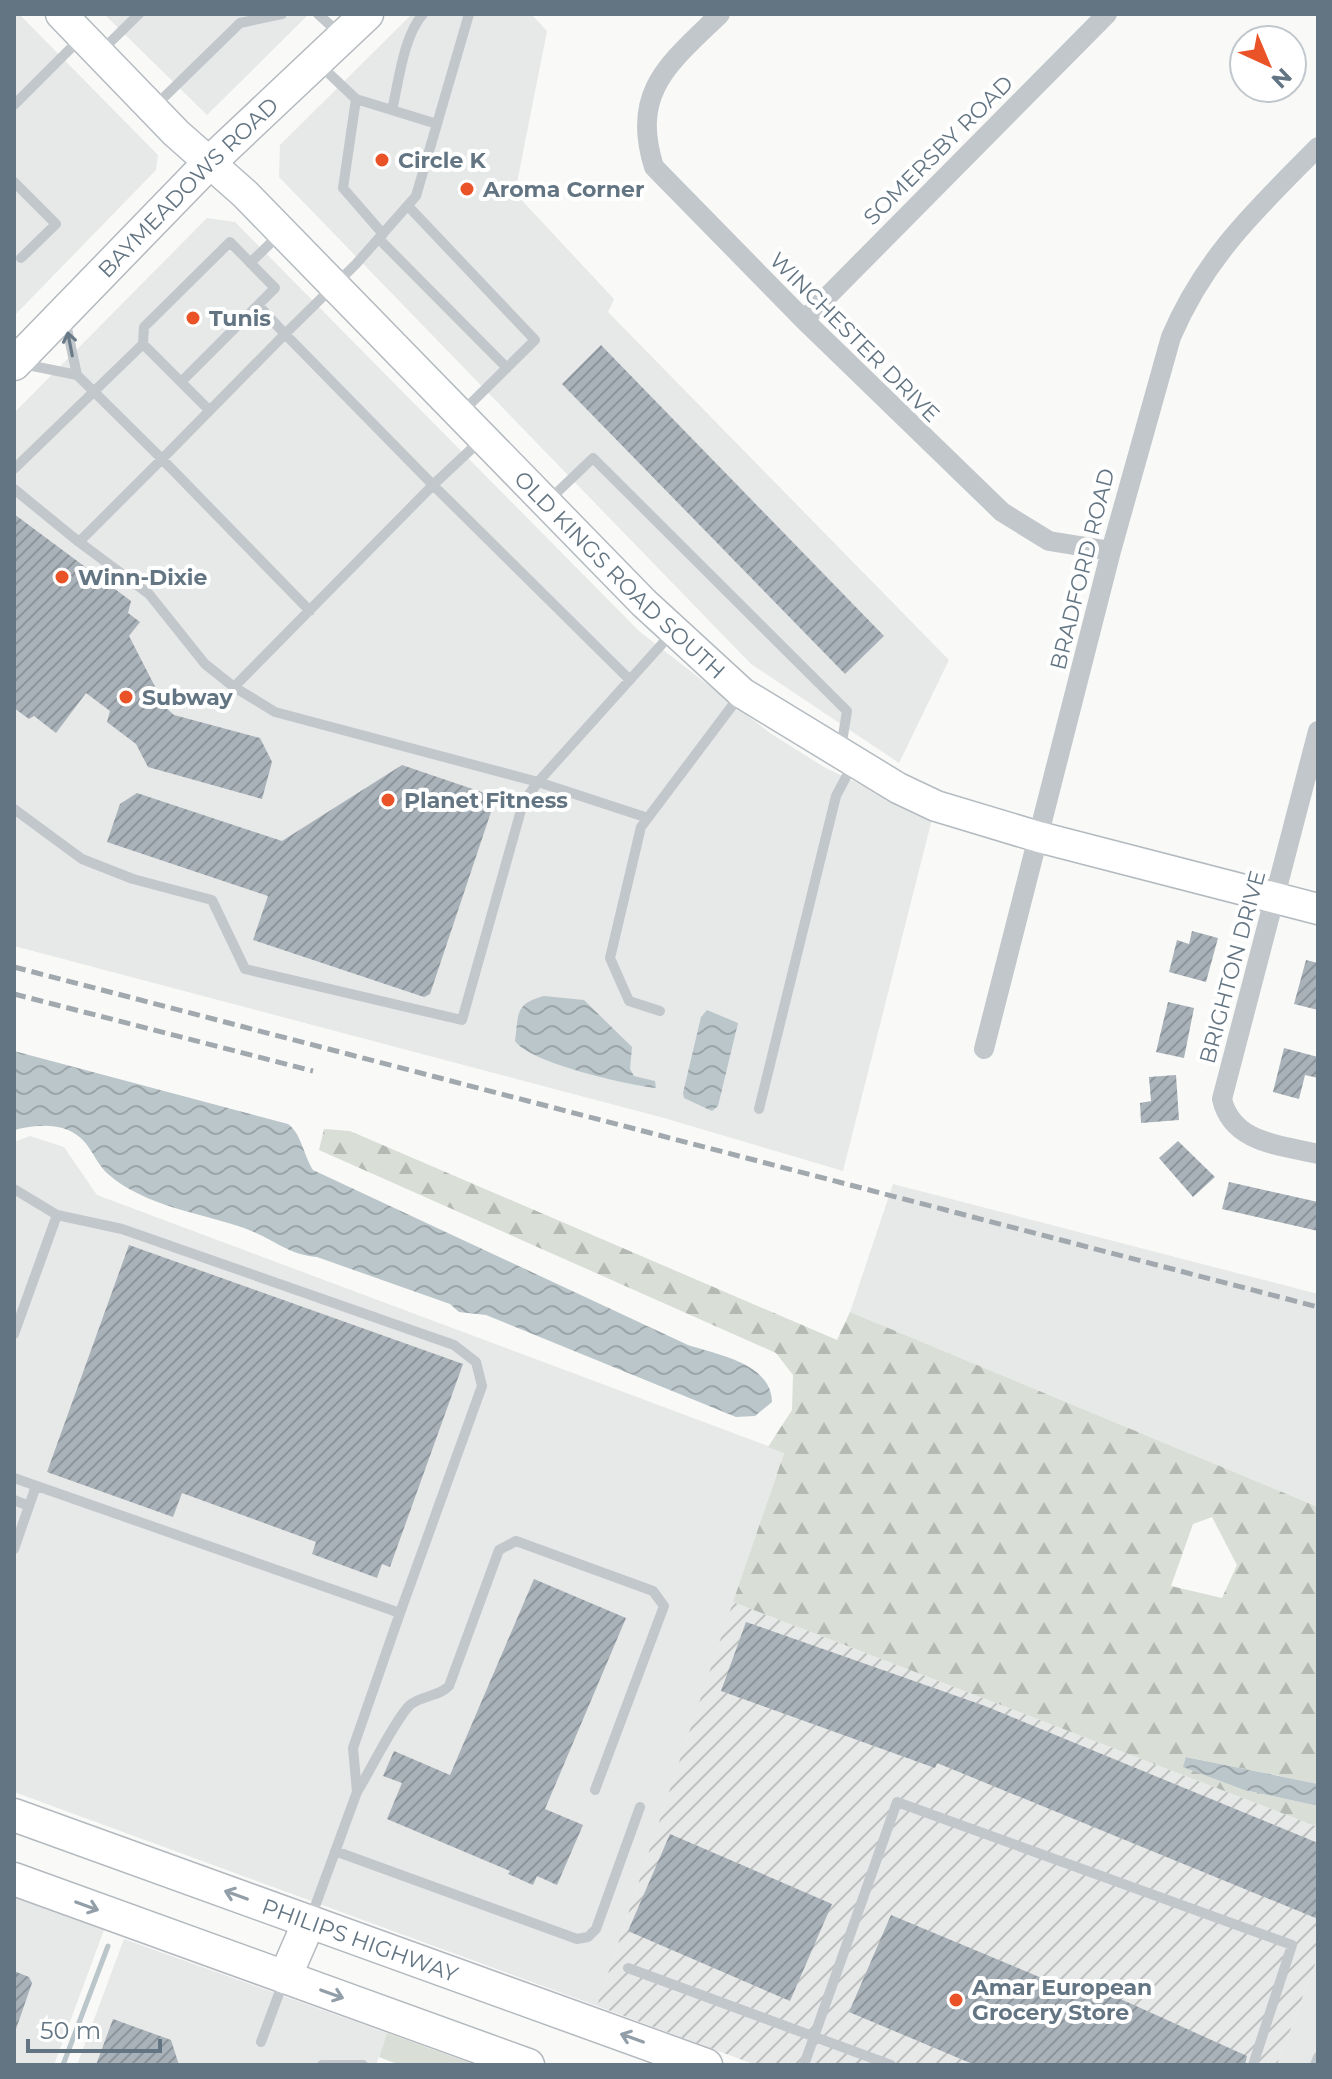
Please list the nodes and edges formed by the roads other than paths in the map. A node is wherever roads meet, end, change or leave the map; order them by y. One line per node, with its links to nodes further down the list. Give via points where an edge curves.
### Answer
1 (61, 14): 11 (street, OLD KINGS ROAD SOUTH)
2 (139, 14): 11 (lane)
3 (282, 14): 15 (lane, via 240,23)
4 (318, 14): 10 (lane)
5 (367, 14): 10 (main road, BAYMEADOWS ROAD)
6 (423, 14): 16 (lane)
7 (469, 14): 17 (lane)
8 (720, 14): 29 (street, WINCHESTER DRIVE, via 654,86 646,112 646,141 654,167 670,187)
9 (1107, 14): 29 (street, SOMERSBY ROAD)
10 (343, 37): 12 (main road, BAYMEADOWS ROAD)
11 (91, 45): 14 (lane); 15 (street, OLD KINGS ROAD SOUTH)
12 (317, 62): 13 (lane); 19 (main road, BAYMEADOWS ROAD)
13 (356, 99): 16 (lane); 23 (lane, via 343,188)
14 (14, 105)
15 (152, 109): 19 (street, OLD KINGS ROAD SOUTH)
16 (392, 110): 17 (lane)
17 (437, 124): 21 (lane, via 416,196)
18 (1318, 147): 46 (street, BRADFORD ROAD, via 1231,235 1183,308 1159,369)
19 (209, 163): 22 (street, OLD KINGS ROAD SOUTH); 28 (main road, BAYMEADOWS ROAD)
20 (14, 182): 24 (lane, via 56,224)
21 (408, 206): 23 (lane); 33 (lane, via 535,340)
22 (283, 232): 25 (lane); 26 (street, OLD KINGS ROAD SOUTH)
23 (381, 236): 26 (lane); 33 (lane)
24 (18, 258)
25 (250, 263): 27 (lane, via 275,288); 31 (lane, via 230,242 144,327)
26 (335, 285): 30 (lane); 38 (street, OLD KINGS ROAD SOUTH)
27 (258, 305): 30 (lane); 35 (lane)
28 (64, 312): 32 (main road, BAYMEADOWS ROAD); 34 (lane, one-way to 28)
29 (804, 320): 46 (street, WINCHESTER DRIVE, via 1002,512 1049,541)
30 (285, 334): 37 (lane); 42 (lane)
31 (143, 344): 35 (lane); 36 (lane)
32 (15, 363): 34 (lane)
33 (507, 368): 38 (lane)
34 (77, 375): 36 (lane)
35 (181, 382): 37 (lane)
36 (95, 391): 40 (lane); 41 (lane)
37 (209, 410): 40 (lane)
38 (459, 415): 39 (street, OLD KINGS ROAD SOUTH)
39 (483, 438): 42 (lane); 44 (street, OLD KINGS ROAD SOUTH)
40 (162, 459): 45 (lane); 47 (lane)
41 (14, 469)
42 (433, 485): 47 (lane); 49 (lane)
43 (14, 489): 45 (lane)
44 (546, 503): 48 (street, OLD KINGS ROAD SOUTH); 53 (lane, via 593,458 847,711)
45 (79, 542): 50 (lane, via 149,594 205,664)
46 (1111, 551): 57 (street, BRADFORD ROAD)
47 (310, 611): 50 (lane)
48 (673, 631): 49 (lane); 51 (street, OLD KINGS ROAD SOUTH)
49 (630, 680): 54 (lane)
50 (234, 687): 54 (lane, via 275,712)
51 (742, 693): 53 (street, OLD KINGS ROAD SOUTH); 56 (lane)
52 (1318, 731): 58 (street, BRIGHTON DRIVE)
53 (847, 758): 57 (street, OLD KINGS ROAD SOUTH, via 936,806); 62 (lane)
54 (538, 782): 55 (lane, via 523,803 462,1020 245,969 212,900 82,859); 56 (lane)
55 (14, 809)
56 (648, 818): 60 (lane, via 641,827 610,958 629,1001)
57 (1039, 837): 58 (street, OLD KINGS ROAD SOUTH); 61 (street, BRADFORD ROAD)
58 (1275, 898): 59 (street, OLD KINGS ROAD SOUTH); 63 (street, BRIGHTON DRIVE, via 1222,1099 1226,1116 1238,1130)
59 (1318, 909)
60 (660, 1011)
61 (984, 1049)
62 (759, 1109)
63 (1318, 1154)
64 (14, 1189): 65 (lane)
65 (57, 1215): 66 (lane); 72 (lane, via 122,1229 454,1345 476,1362 482,1386)
66 (14, 1334)
67 (14, 1478): 68 (lane)
68 (36, 1486): 70 (lane); 72 (lane)
69 (14, 1500): 70 (lane)
70 (29, 1506): 71 (lane)
71 (14, 1549)
72 (400, 1613): 74 (lane, via 353,1748)
73 (595, 1790): 74 (lane, via 664,1606 653,1591 516,1541 499,1550 449,1686 403,1712)
74 (357, 1792): 77 (lane)
75 (640, 1807): 77 (lane, via 596,1929 577,1939)
76 (14, 1815): 79 (main road, PHILIPS HIGHWAY, one-way to 76)
77 (335, 1851): 79 (lane)
78 (14, 1879): 81 (main road, one-way to 81)
79 (309, 1922): 81 (main road); 88 (main road, PHILIPS HIGHWAY, one-way to 79)
80 (628, 1968): 82 (lane)
81 (285, 1977): 83 (lane); 87 (main road, one-way to 87)
82 (814, 2037): 89 (lane); 90 (lane); 91 (lane, via 897,1802 1292,1945)
83 (261, 2042)
84 (1318, 2057): 92 (lane)
85 (322, 2065): 86 (lane)
86 (363, 2065)
87 (528, 2065)
88 (706, 2065)
89 (804, 2065)
90 (891, 2065)
91 (1253, 2065)
92 (1315, 2065)

